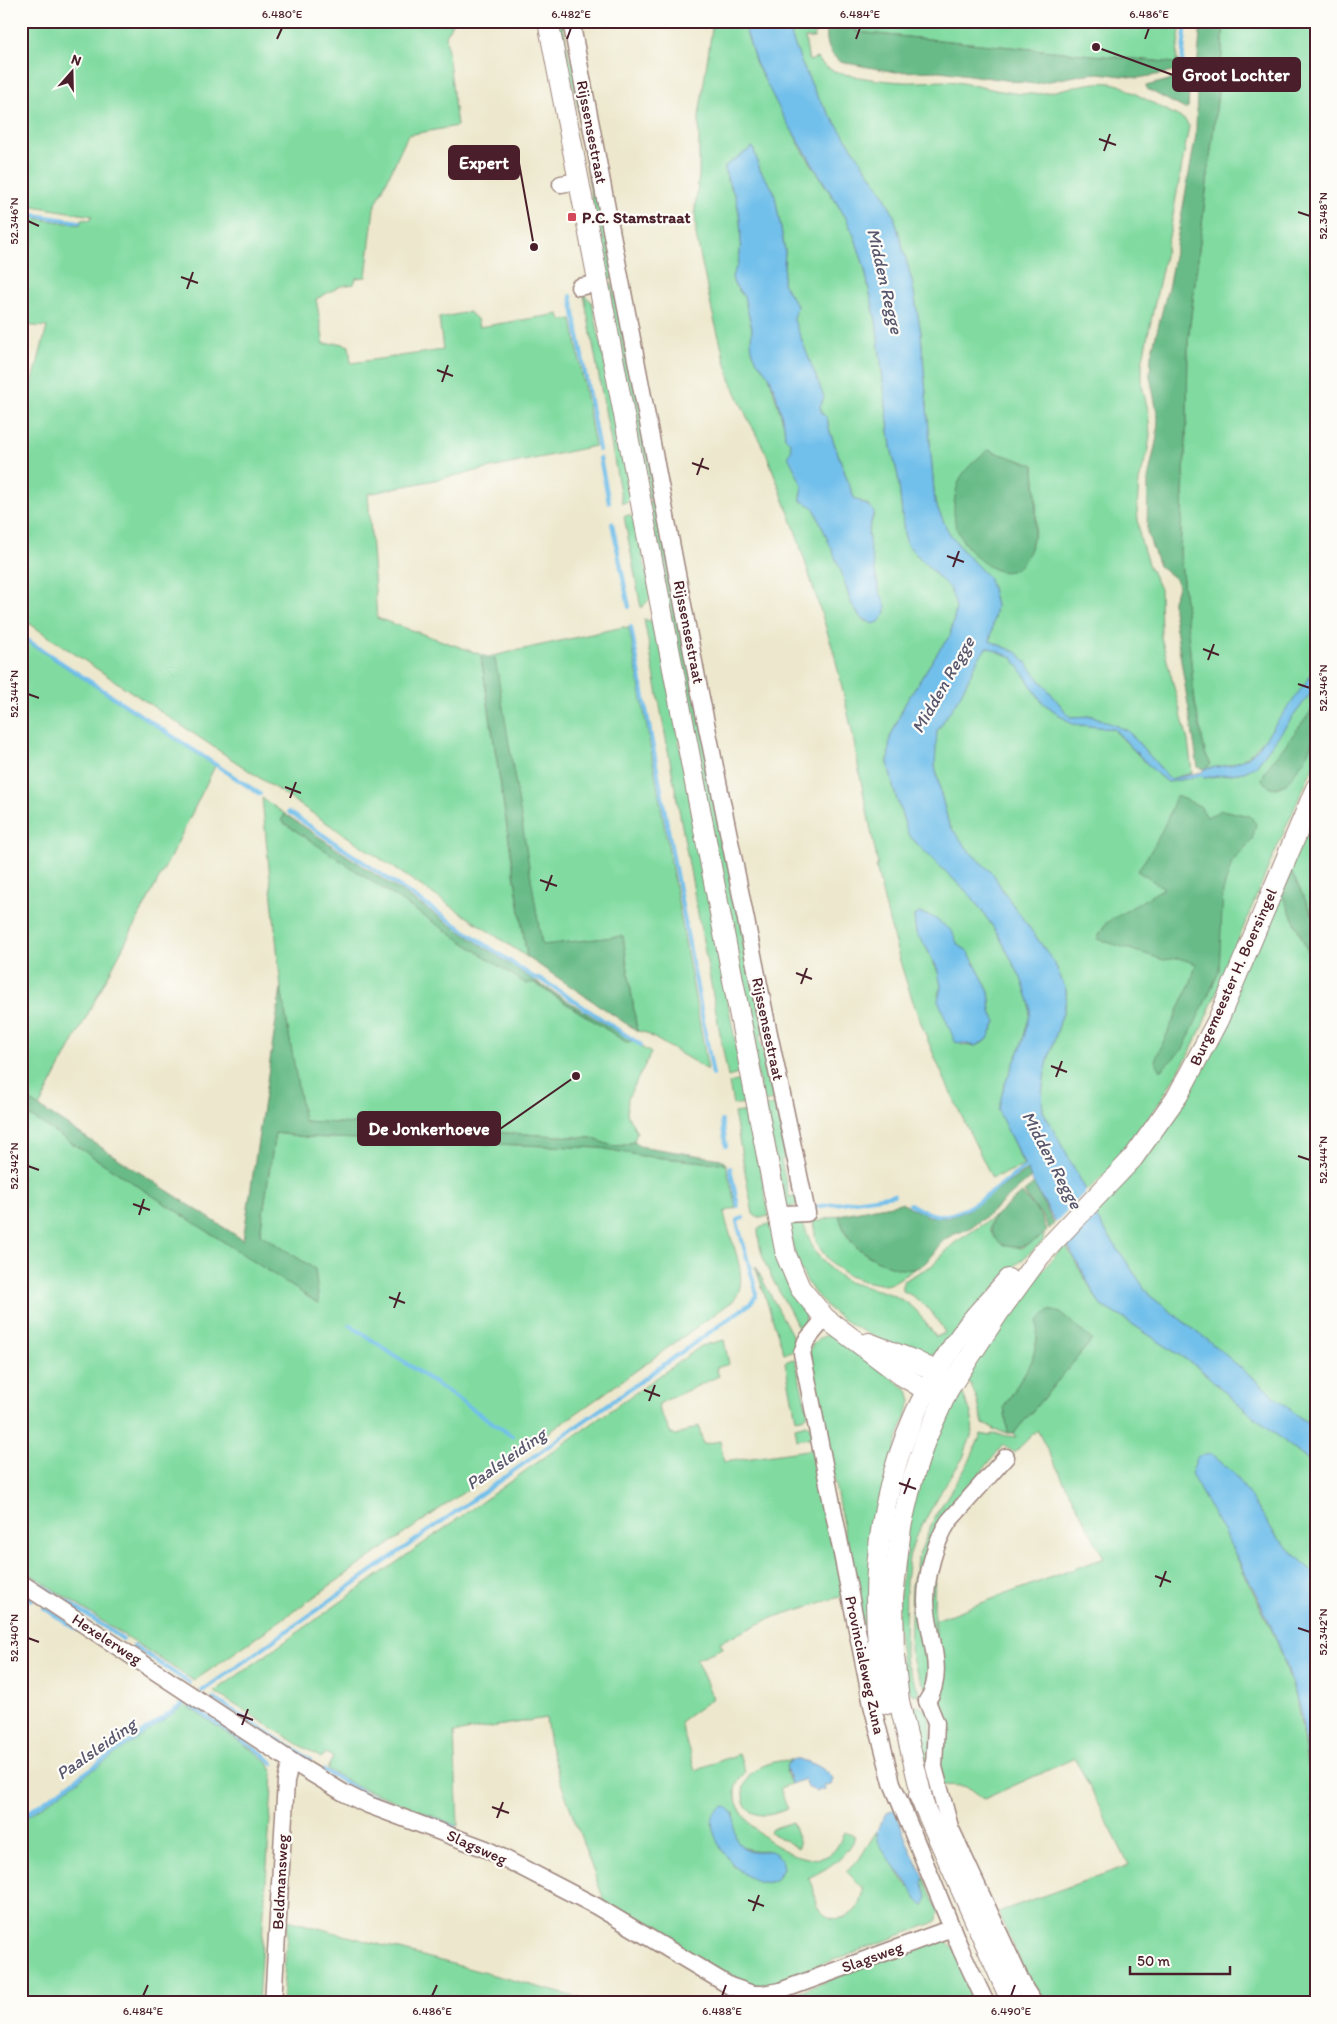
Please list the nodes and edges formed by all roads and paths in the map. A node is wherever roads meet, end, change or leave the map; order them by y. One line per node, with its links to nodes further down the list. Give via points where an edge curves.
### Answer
1 (548, 21): 4 (main road, Rijssensestraat, via 570,183 589,285)
2 (571, 21): 4 (street, Rijssensestraat, via 698,683 807,1213 785,1214)
3 (1316, 788): 5 (main road, Burgemeester H. Boersingel, via 1218,1020 1178,1095 1133,1158)
4 (778, 1218): 6 (main road, Rijssensestraat, via 794,1277)
5 (1046, 1250): 8 (main road, via 1011,1276 969,1324); 10 (main road, via 999,1312)
6 (825, 1318): 7 (main road, Rijssensestraat); 17 (street, Provincialeweg Zuna, via 806,1341 802,1353 872,1705 892,1783)
7 (848, 1335): 8 (main road, Rijssensestraat); 9 (main road, Rijssensestraat)
8 (937, 1372): 9 (main road, Provincialeweg Zuna); 10 (main road)
9 (926, 1390): 10 (main road); 15 (main road, Provincialeweg Zuna, via 899,1455 879,1543 876,1632 881,1670)
10 (948, 1390): 15 (main road, Provincialeweg Zuna, via 921,1452 898,1542 893,1611)
11 (1006, 1457): 14 (street, via 942,1531 930,1571 926,1601 937,1678)
12 (21, 1582): 13 (street, Hexelerweg)
13 (192, 1695): 16 (street, Slagsweg)
14 (927, 1701): 15 (street); 22 (street, via 936,1723 934,1767 950,1827)
15 (893, 1702): 21 (main road, Provincialeweg Zuna, via 902,1759)
16 (291, 1761): 18 (street, Slagsweg, via 355,1799 486,1849 596,1906 716,1979); 19 (street, Beldmansweg, via 286,1781)
17 (952, 1928): 18 (street, Slagsweg); 20 (street, Provincialeweg Zuna)
18 (763, 1999)
19 (273, 2003)
20 (986, 2003)
21 (1012, 2003)
22 (1034, 2003)

